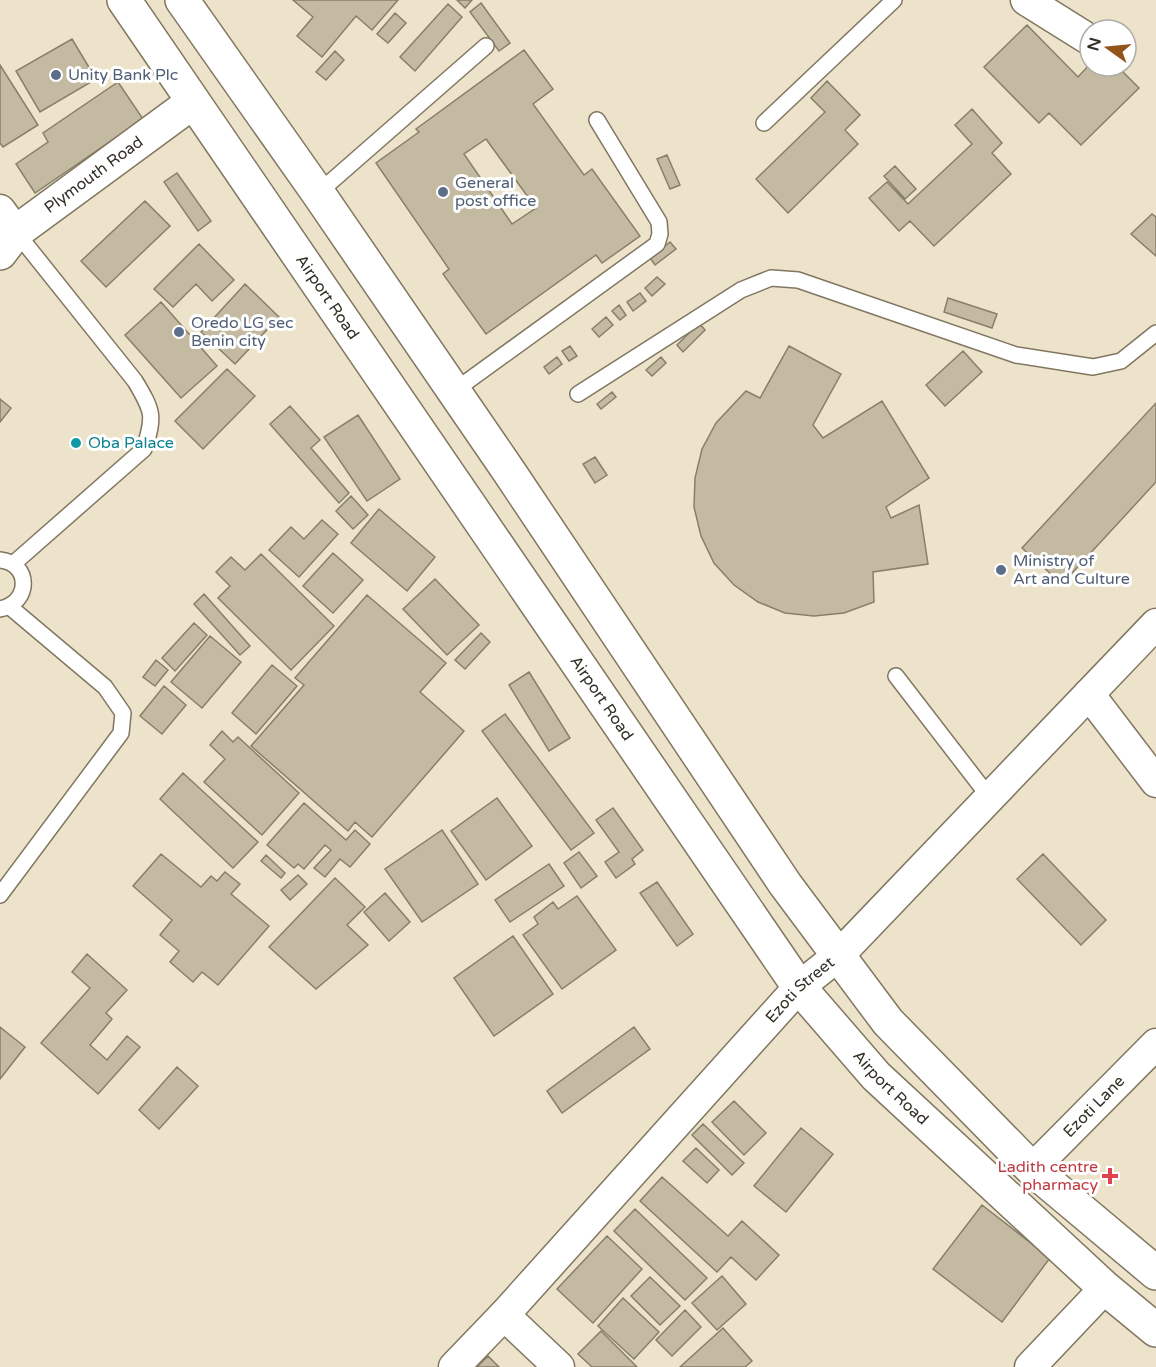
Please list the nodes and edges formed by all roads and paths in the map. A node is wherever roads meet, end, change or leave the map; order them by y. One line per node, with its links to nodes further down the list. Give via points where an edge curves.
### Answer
1 (124, 0): 7 (main road, Airport Road)
2 (182, 0): 10 (main road)
3 (894, 0): 9 (lane)
4 (1026, 0): 5 (street)
5 (1078, 32)
6 (486, 46): 10 (lane)
7 (193, 102): 11 (main road, Plymouth Road); 24 (main road, Airport Road)
8 (597, 120): 13 (lane, via 659,222 657,244)
9 (764, 123)
10 (318, 193): 13 (main road)
11 (5, 232): 15 (lane, via 135,381 149,404 152,426 144,448)
12 (1156, 333): 14 (lane, via 1121,361 1093,367 1016,355 798,280 771,278 741,290)
13 (454, 391): 23 (main road, via 779,874)
14 (578, 394)
15 (7, 562): 16 (lane, via 22,574 24,587 20,598)
16 (5, 608): 22 (lane, via 105,687 123,712 121,734)
17 (1156, 624): 19 (street, Ezoti Street)
18 (896, 676): 21 (lane)
19 (1089, 694): 20 (street); 21 (street, Ezoti Street)
20 (1156, 782)
21 (990, 798): 23 (street, Ezoti Street)
22 (0, 895)
23 (839, 956): 24 (street, Ezoti Street); 26 (main road, via 888,1022)
24 (800, 987): 28 (main road, Airport Road, via 876,1076); 29 (street, Ezoti Street)
25 (1156, 1044): 26 (street, Ezoti Lane)
26 (1032, 1169): 27 (main road)
27 (1156, 1273)
28 (1105, 1288): 30 (main road, Airport Road); 33 (street)
29 (504, 1316): 31 (street, Ezoti Street); 32 (street)
30 (1156, 1330)
31 (454, 1367)
32 (559, 1367)
33 (1030, 1367)

